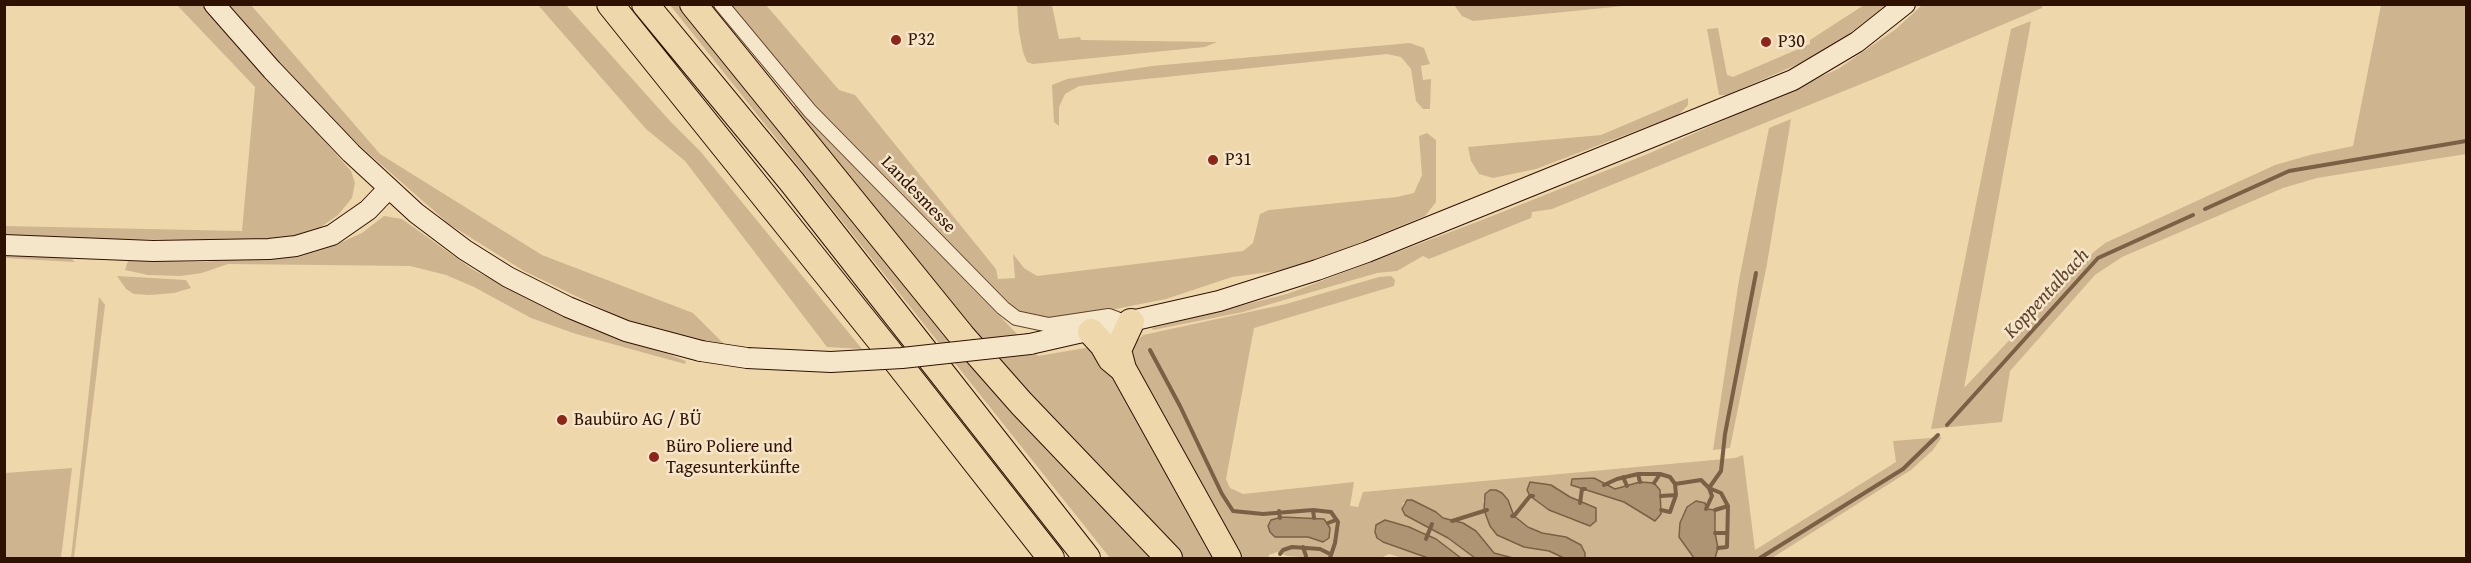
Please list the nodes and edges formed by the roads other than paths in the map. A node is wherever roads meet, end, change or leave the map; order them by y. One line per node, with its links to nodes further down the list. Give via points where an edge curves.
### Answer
1 (214, 4): 7 (main road, via 272,70)
2 (610, 4): 12 (highway)
3 (645, 4): 13 (highway, via 792,182)
4 (693, 4): 14 (highway, via 962,336)
5 (721, 4): 9 (street, Landesmesse, via 810,111 1003,308 1016,318 1049,325 1109,316)
6 (1905, 4): 9 (main road, via 1825,62 1763,93 1317,270 1219,301)
7 (389, 188): 8 (main road, via 368,210 339,230 296,246 153,251); 10 (main road, bridge, via 465,250 539,294 626,332 701,351 747,358 831,362 1030,344)
8 (4, 245)
9 (1131, 322): 10 (main road); 11 (highway, via 1120,343)
10 (1090, 332): 11 (highway)
11 (1123, 369): 15 (highway)
12 (1051, 558)
13 (1087, 558)
14 (1170, 558)
15 (1228, 558)

